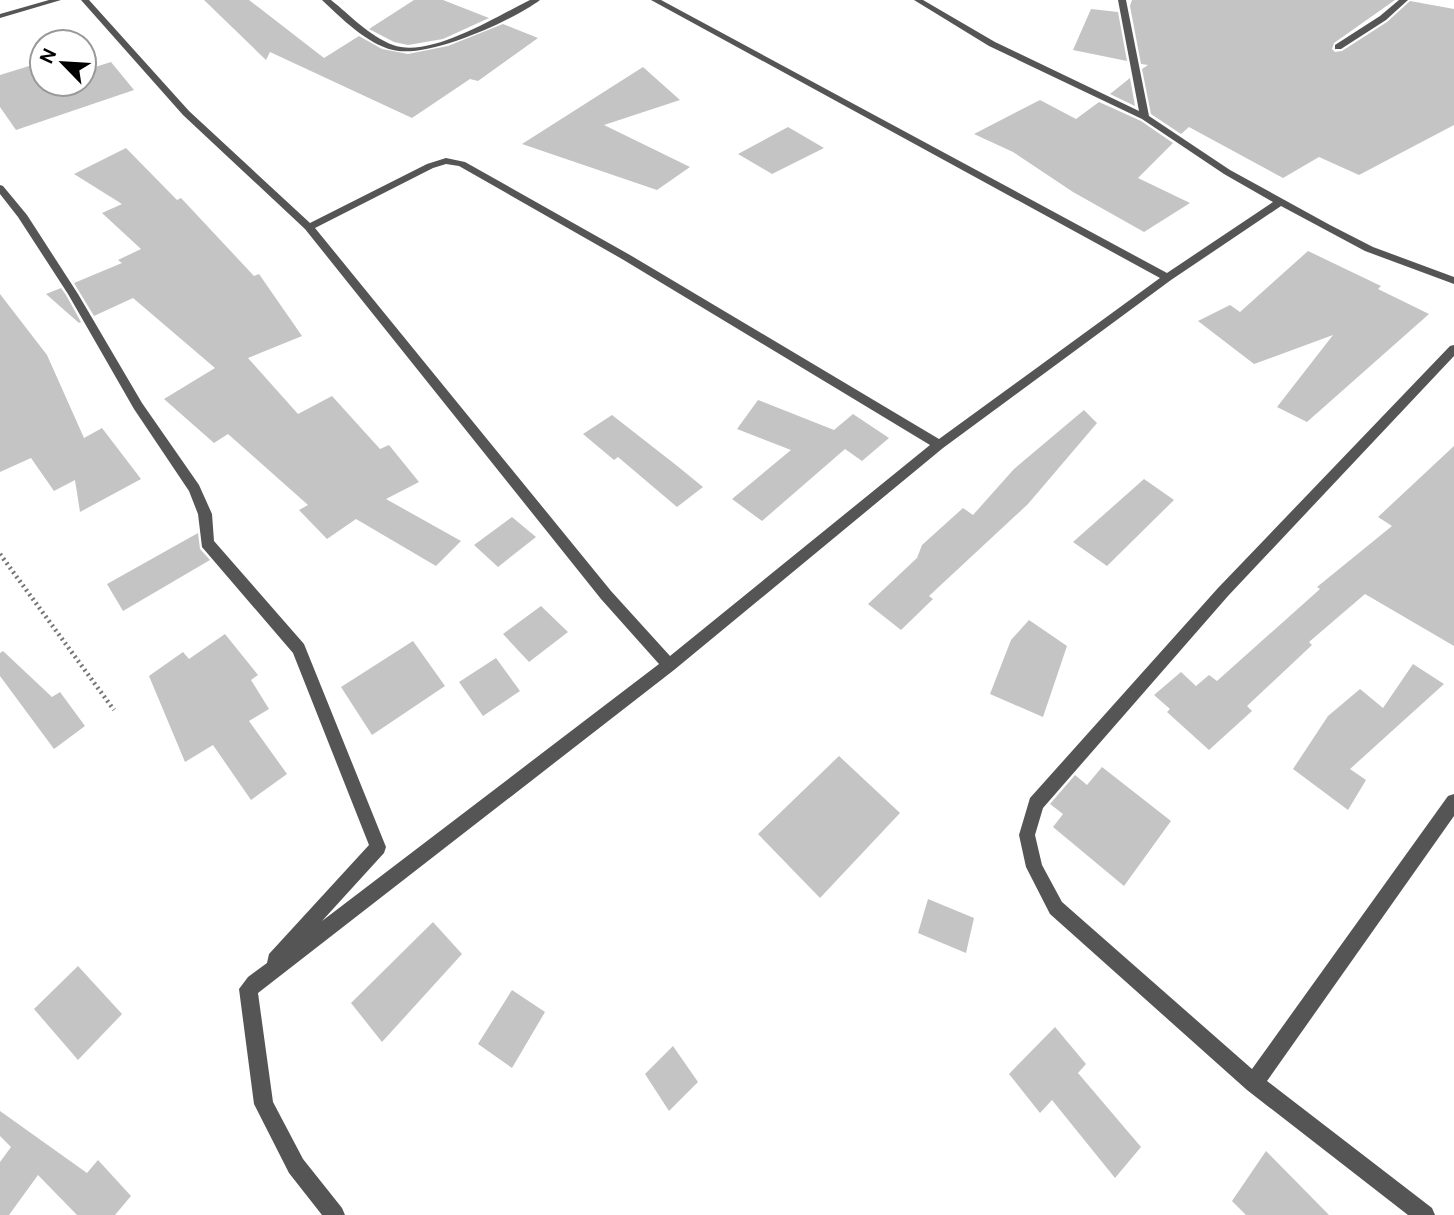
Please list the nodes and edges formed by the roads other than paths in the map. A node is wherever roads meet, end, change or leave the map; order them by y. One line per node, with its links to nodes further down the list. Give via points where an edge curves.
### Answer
1 (57, 0): 9 (street)
2 (85, 0): 14 (street, via 186,113)
3 (326, 0): 4 (street, via 393,49 407,51 429,47)
4 (536, 0)
5 (655, 0): 15 (street)
6 (918, 0): 11 (street, via 992,44)
7 (1122, 0): 11 (street)
8 (1404, 0): 10 (street)
9 (0, 16)
10 (1338, 47)
11 (1145, 117): 13 (street, via 1227,172)
12 (0, 188): 21 (street, via 73,294 138,406 194,489 205,514 207,543 299,649 378,847)
13 (1281, 201): 15 (street); 16 (street, via 1369,249)
14 (309, 227): 18 (street, via 430,166 446,161 462,164); 19 (street, via 606,595)
15 (1167, 278): 18 (street)
16 (1454, 282)
17 (1453, 352): 22 (street, via 1223,592 1036,804 1027,835 1034,867 1056,908)
18 (939, 444): 19 (street)
19 (669, 665): 21 (street)
20 (1454, 802): 22 (street)
21 (248, 989): 23 (street, via 264,1104 296,1167)
22 (1254, 1083): 24 (street)
23 (335, 1215)
24 (1425, 1215)

